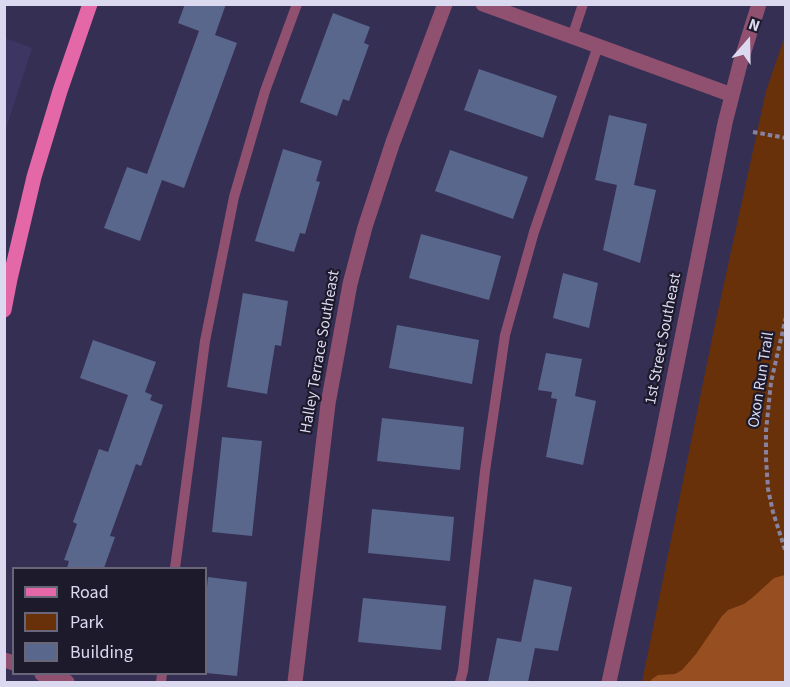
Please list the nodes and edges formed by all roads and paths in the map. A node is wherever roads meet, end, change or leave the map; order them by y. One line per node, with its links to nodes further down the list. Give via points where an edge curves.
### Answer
1 (90, 4): 12 (main road, via 34,177)
2 (297, 4): 15 (lane, via 265,91 234,197 205,340)
3 (445, 4): 18 (street, Halley Terrace Southeast, via 393,142 350,284 328,404)
4 (483, 4): 7 (street)
5 (583, 4): 7 (lane)
6 (759, 4): 9 (street, 1st Street Southeast)
7 (572, 37): 8 (street)
8 (598, 46): 9 (street); 19 (lane, via 534,232 505,335)
9 (732, 94): 20 (street, 1st Street Southeast)
10 (753, 132): 11 (path)
11 (786, 138)
12 (4, 310)
13 (786, 317): 14 (path, Oxon Run Trail, via 772,374 766,431 768,489)
14 (786, 553)
15 (175, 567)
16 (45, 675): 17 (street)
17 (67, 682)
18 (296, 682)
19 (460, 682)
20 (609, 682)

